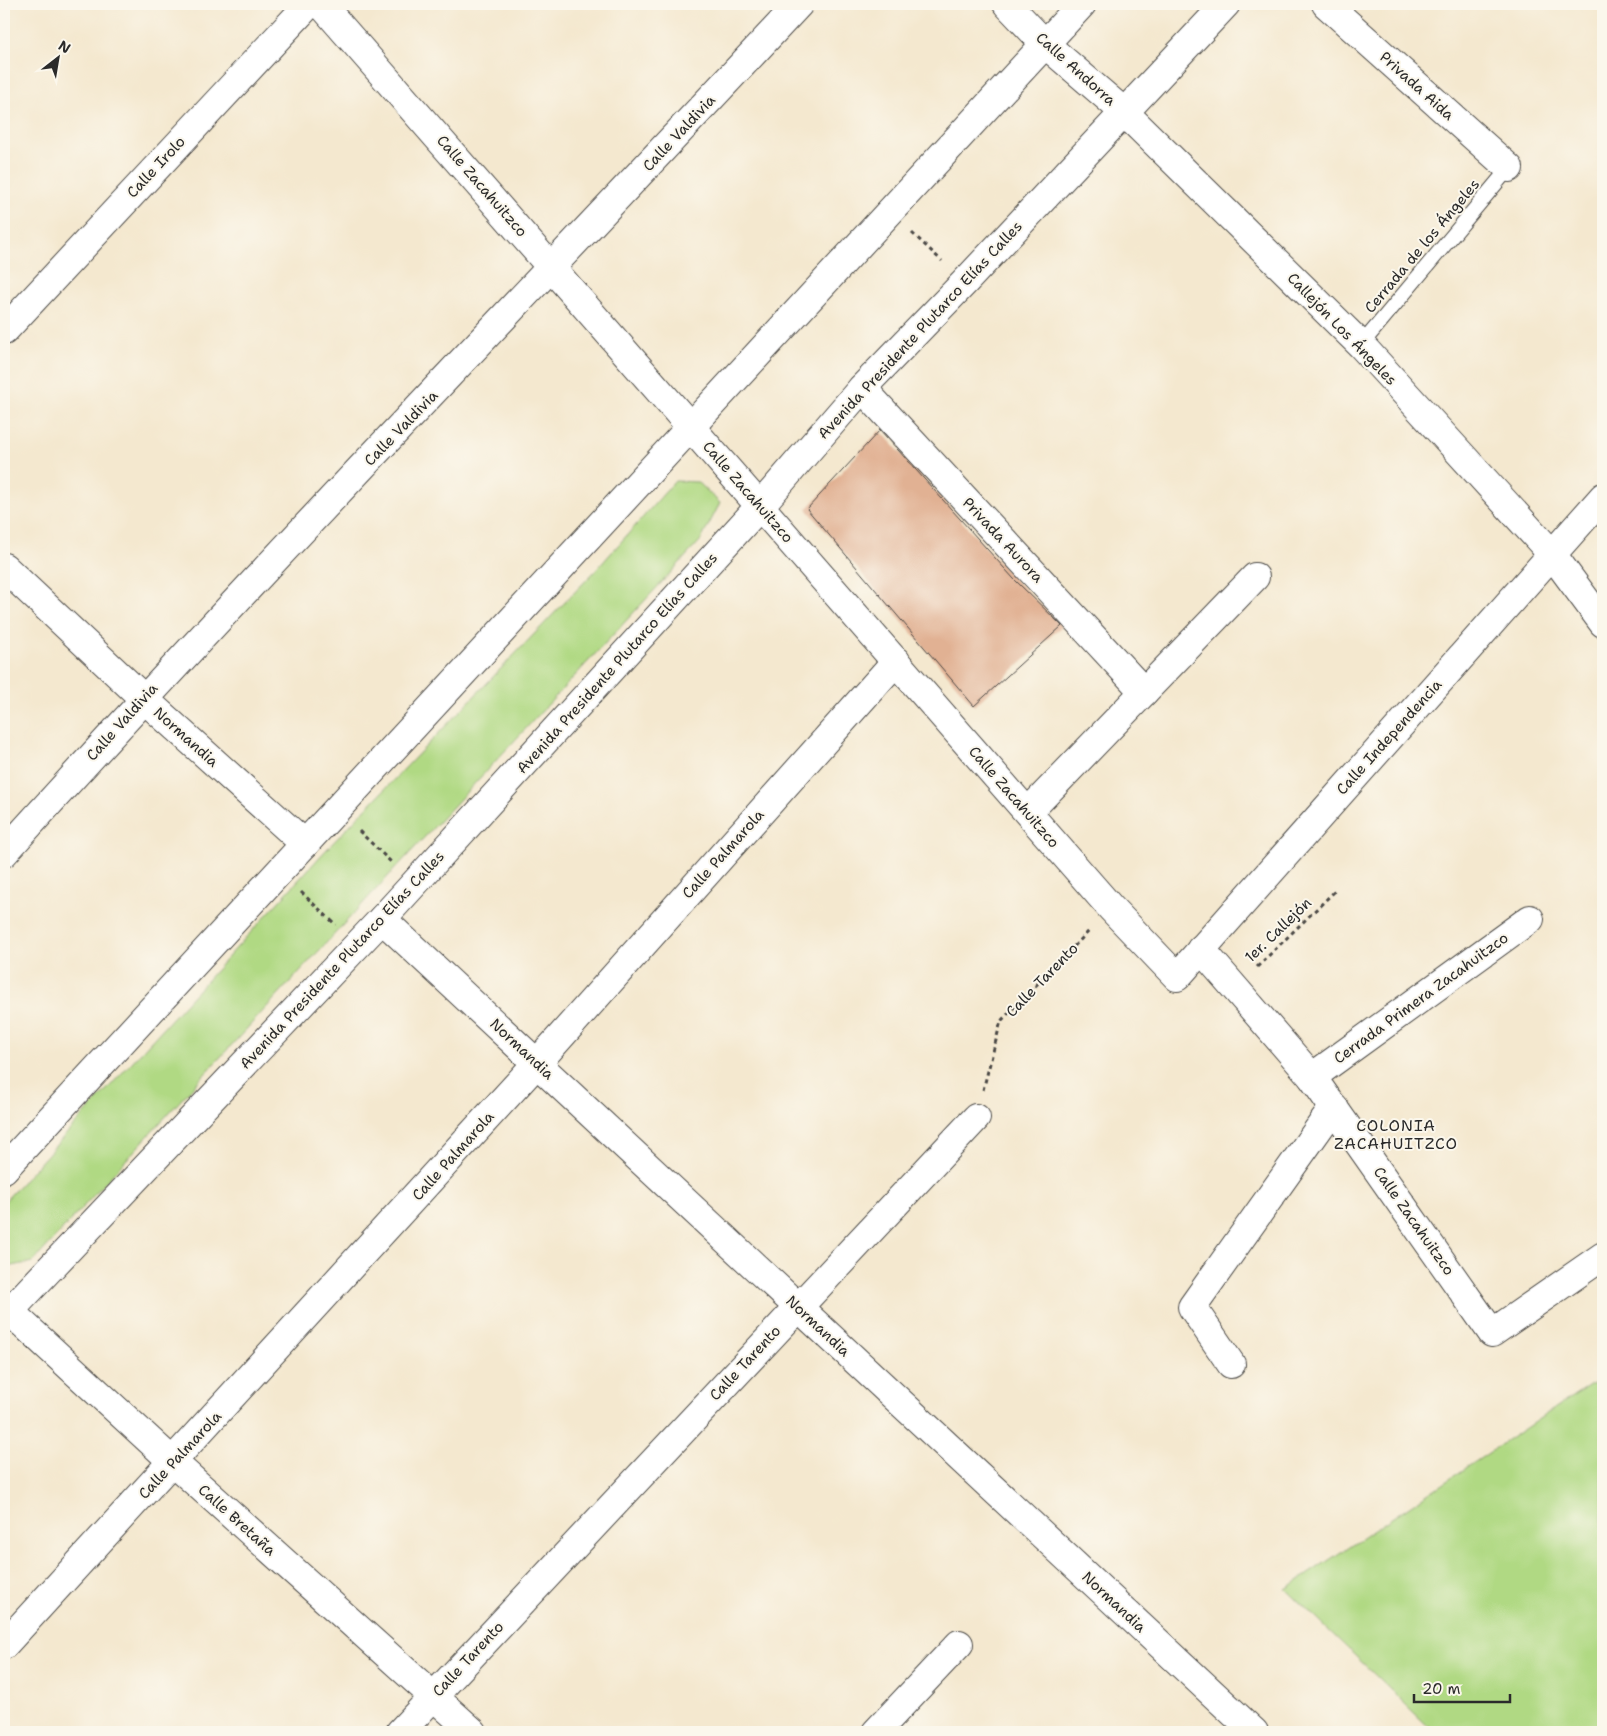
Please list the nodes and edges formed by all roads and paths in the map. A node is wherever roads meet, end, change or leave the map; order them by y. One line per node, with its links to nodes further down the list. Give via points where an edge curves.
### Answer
1 (308, 4): 14 (street, Calle Irolo)
2 (321, 4): 12 (street, Calle Zacahuitzco)
3 (799, 4): 12 (street, Calle Valdivia)
4 (1007, 4): 8 (street, Calle Andorra)
5 (1082, 4): 8 (street)
6 (1226, 4): 9 (street, Avenida Presidente Plutarco Elías Calles)
7 (1326, 4): 10 (street, Privada Aida)
8 (1045, 44): 9 (street, Calle Andorra); 11 (street)
9 (1124, 112): 13 (street, Avenida Presidente Plutarco Elías Calles); 15 (street, Callejón Los Ángeles)
10 (1509, 168): 15 (lane, Cerrada de los Ángeles)
11 (891, 212): 13 (path); 17 (street)
12 (553, 268): 17 (street, Calle Zacahuitzco); 26 (street, Calle Valdivia)
13 (964, 282): 16 (street, Avenida Presidente Plutarco Elías Calles)
14 (4, 331)
15 (1361, 345): 20 (street, Callejón Los Ángeles)
16 (862, 388): 19 (street, Avenida Presidente Plutarco Elías Calles); 25 (street, Privada Aurora)
17 (691, 426): 19 (street, Calle Zacahuitzco); 27 (street)
18 (1603, 497): 20 (street, Calle Independencia)
19 (760, 506): 24 (street, Calle Zacahuitzco); 32 (street, Avenida Presidente Plutarco Elías Calles)
20 (1552, 554): 23 (street, Callejón Los Ángeles); 38 (street, Calle Independencia)
21 (4, 567): 26 (street, Normandia)
22 (1255, 577): 25 (street)
23 (1603, 622)
24 (896, 661): 28 (street, Calle Zacahuitzco); 41 (street, Calle Palmarola)
25 (1144, 692): 28 (street)
26 (143, 698): 29 (street, Normandia); 30 (street, Calle Valdivia)
27 (336, 810): 29 (street); 32 (path)
28 (1028, 812): 34 (street, Calle Zacahuitzco)
29 (305, 844): 31 (street)
30 (4, 853)
31 (279, 871): 37 (path); 45 (street)
32 (415, 883): 35 (street, Avenida Presidente Plutarco Elías Calles)
33 (1336, 888): 40 (path, 1er. Callejón)
34 (1111, 908): 39 (street, Calle Zacahuitzco); 44 (path, Calle Tarento, via 1002,1021)
35 (382, 919): 37 (street, Avenida Presidente Plutarco Elías Calles); 41 (street, Normandia)
36 (1530, 919): 42 (street, Cerrada Primera Zacahuitzco)
37 (357, 946): 48 (street, Avenida Presidente Plutarco Elías Calles)
38 (1201, 949): 39 (street, Calle Independencia); 40 (street, Calle Zacahuitzco)
39 (1177, 977)
40 (1236, 988): 42 (street, Calle Zacahuitzco)
41 (537, 1063): 47 (street, Normandia); 50 (street, Calle Palmarola)
42 (1312, 1077): 43 (street, Calle Zacahuitzco)
43 (1334, 1107): 46 (street, Calle Zacahuitzco, via 1492,1333); 49 (street, via 1192,1307)
44 (976, 1118): 47 (street, Calle Tarento)
45 (4, 1169)
46 (1603, 1256)
47 (798, 1307): 53 (street, Calle Tarento); 57 (street, Normandia)
48 (6, 1311): 50 (street, Calle Bretaña)
49 (1231, 1364)
50 (173, 1462): 52 (street, Calle Palmarola); 53 (street, Calle Bretaña)
51 (959, 1644): 56 (street)
52 (4, 1645)
53 (433, 1696): 54 (street, Calle Tarento); 55 (street, Calle Bretaña)
54 (400, 1732)
55 (472, 1732)
56 (876, 1732)
57 (1254, 1732)

